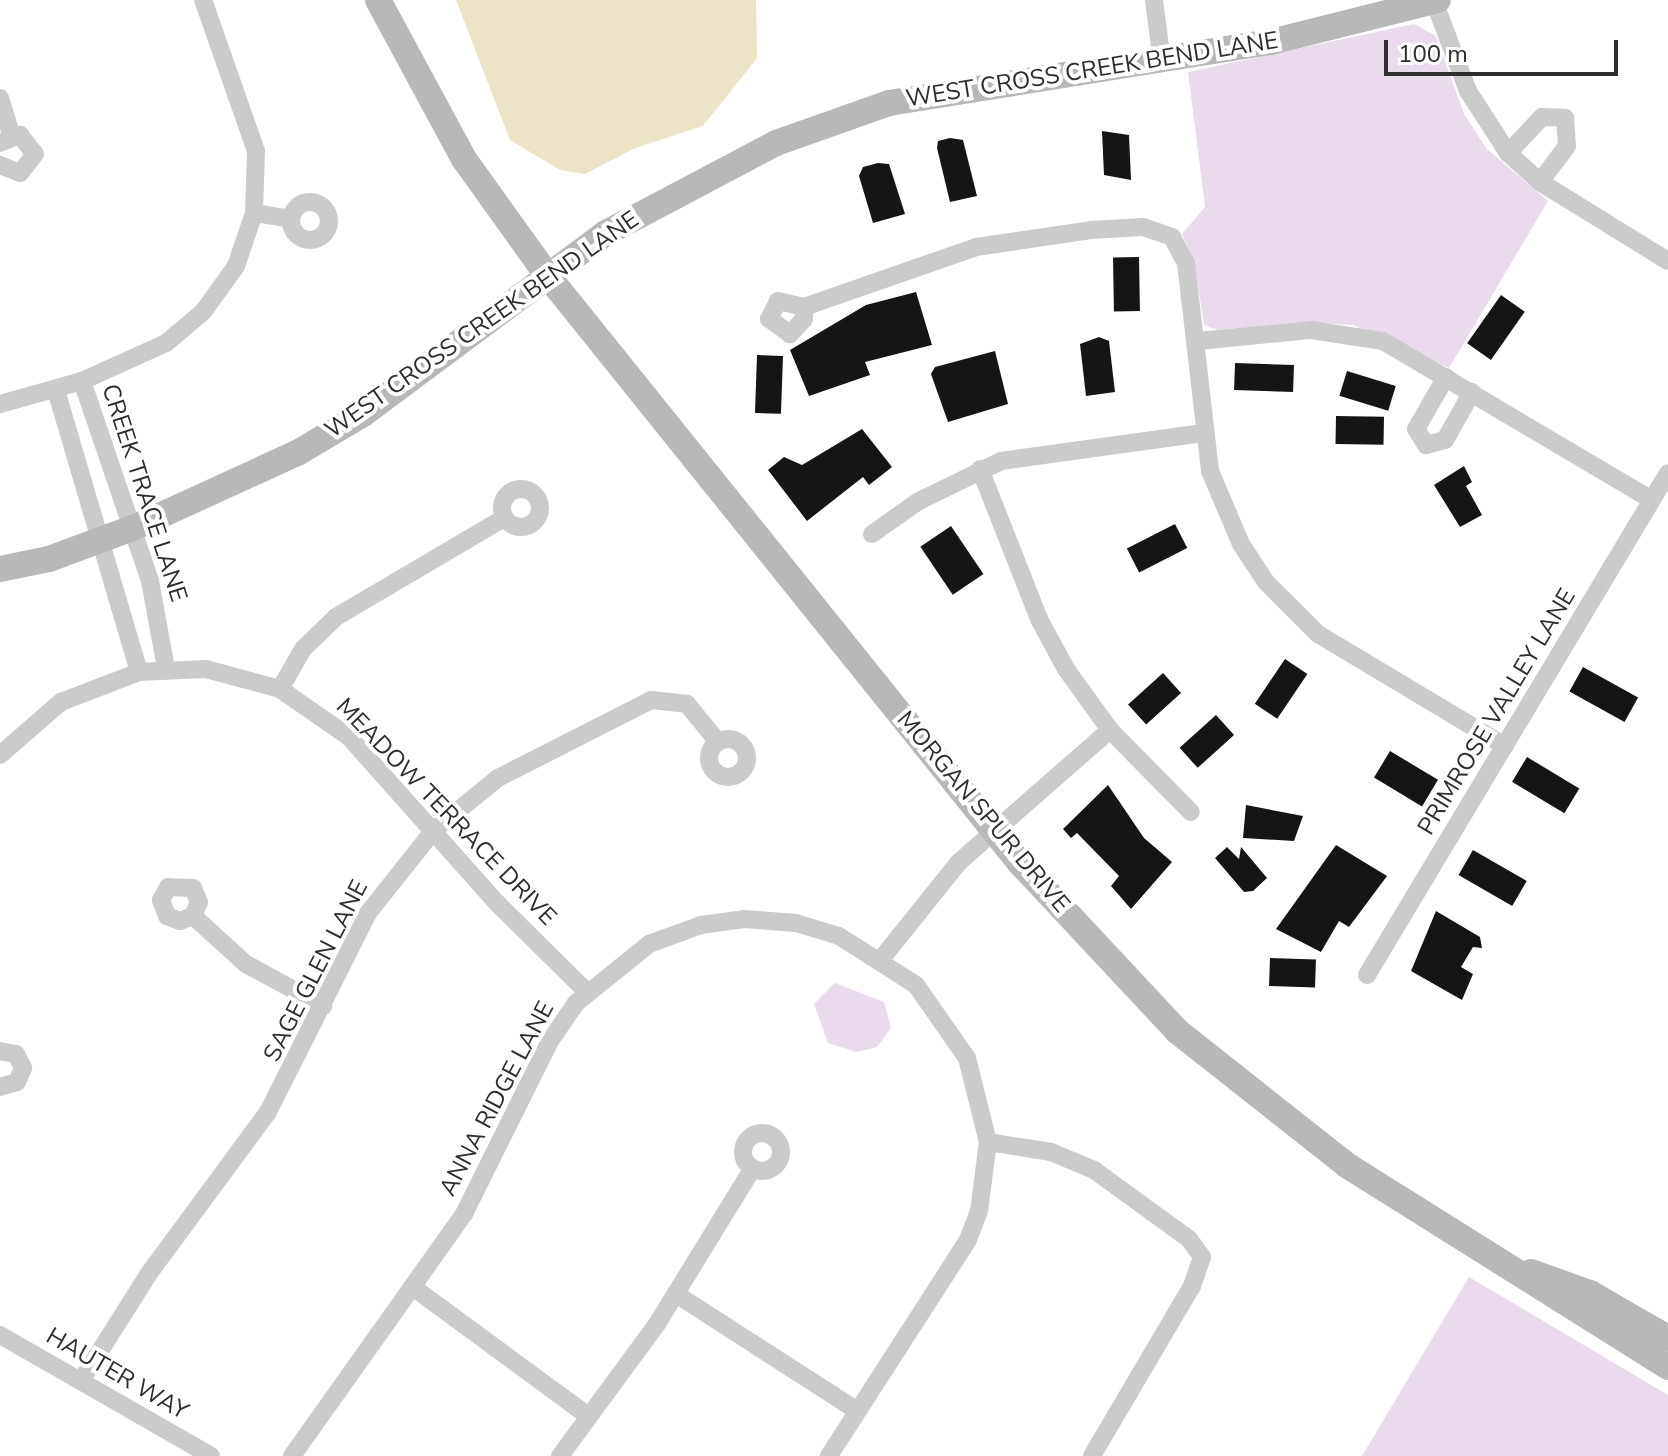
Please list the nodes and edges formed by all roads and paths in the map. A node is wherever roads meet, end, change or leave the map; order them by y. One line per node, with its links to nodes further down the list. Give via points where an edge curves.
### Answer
1 (203, 0): 11 (street, via 253,134)
2 (378, 0): 14 (street, MORGAN SPUR DRIVE, via 464,159)
3 (1154, 0): 5 (street)
4 (1436, 1): 5 (street, WEST CROSS CREEK BEND LANE); 8 (street, via 1468,91)
5 (1162, 62): 14 (street, WEST CROSS CREEK BEND LANE, via 991,82 889,103 804,133 659,201)
6 (0, 98): 7 (street)
7 (6, 139): 9 (street, via 31,142 34,158 20,173)
8 (1508, 153): 10 (street); 10 (street, via 1542,117 1565,118 1567,146)
9 (0, 165)
10 (1540, 182): 13 (street)
11 (254, 213): 12 (street); 18 (street, via 236,266 191,324 149,352)
12 (291, 219)
13 (1668, 261)
14 (547, 275): 27 (street, WEST CROSS CREEK BEND LANE, via 363,414 222,492); 40 (street, MORGAN SPUR DRIVE)
15 (804, 307): 16 (street, via 890,273 1026,238 1143,227 1172,237 1186,263)
16 (1198, 341): 17 (street, via 1345,332 1383,341); 22 (street)
17 (1446, 377): 20 (street); 20 (street, via 1416,429 1426,445 1445,440)
18 (82, 381): 19 (street); 27 (street, CREEK TRACE LANE)
19 (56, 390): 21 (street); 29 (street)
20 (1472, 392): 25 (street)
21 (0, 404)
22 (1203, 433): 23 (street, via 1032,453); 36 (street, via 1210,471 1241,544 1285,604 1350,655)
23 (980, 469): 28 (street); 34 (street, via 1039,619)
24 (1668, 473): 25 (street, PRIMROSE VALLEY LANE)
25 (1652, 500): 36 (street, PRIMROSE VALLEY LANE)
26 (504, 518): 33 (street, via 336,617 303,649)
27 (133, 528): 29 (street, WEST CROSS CREEK BEND LANE); 31 (street, CREEK TRACE LANE)
28 (872, 534)
29 (103, 539): 30 (street, WEST CROSS CREEK BEND LANE); 32 (street)
30 (0, 569)
31 (166, 668): 32 (street, MEADOW TERRACE DRIVE); 33 (street, MEADOW TERRACE DRIVE, via 223,672)
32 (139, 672): 37 (street, MEADOW TERRACE DRIVE, via 61,702)
33 (280, 689): 39 (street, MEADOW TERRACE DRIVE, via 339,727)
34 (1110, 730): 38 (street); 40 (street)
35 (718, 742): 39 (street, SAGE GLEN LANE, via 691,707 672,698 651,700 498,778)
36 (1505, 746): 43 (street, PRIMROSE VALLEY LANE)
37 (0, 755)
38 (1191, 812)
39 (434, 830): 44 (street, MEADOW TERRACE DRIVE); 45 (street, SAGE GLEN LANE, via 368,913)
40 (993, 830): 42 (street, via 929,893); 50 (street, MORGAN SPUR DRIVE, via 1177,1031 1348,1166)
41 (193, 916): 45 (street, via 246,964)
42 (882, 958): 44 (street, ANNA RIDGE LANE, via 809,927 731,920 649,944); 48 (street, ANNA RIDGE LANE, via 925,994 952,1031 977,1087)
43 (1367, 975)
44 (586, 991): 51 (street, ANNA RIDGE LANE, via 550,1041 479,1189)
45 (323, 1006): 56 (street, SAGE GLEN LANE, via 268,1112 150,1272)
46 (0, 1051): 47 (street, via 16,1054 23,1068 17,1082)
47 (0, 1087)
48 (988, 1142): 57 (street, ANNA RIDGE LANE, via 979,1211 968,1240); 63 (street, via 1080,1163 1189,1239 1202,1257 1198,1276)
49 (753, 1168): 52 (street)
50 (1501, 1262): 54 (street, MORGAN SPUR DRIVE, via 1590,1293); 55 (street, MORGAN SPUR DRIVE)
51 (414, 1288): 58 (street); 60 (street, ANNA RIDGE LANE)
52 (676, 1294): 57 (street); 58 (street)
53 (0, 1335): 56 (street, HAUTER WAY)
54 (1668, 1338)
55 (1668, 1367)
56 (81, 1381): 59 (street, HAUTER WAY)
57 (856, 1410): 62 (street, ANNA RIDGE LANE)
58 (588, 1416): 61 (street)
59 (211, 1456)
60 (292, 1456)
61 (560, 1456)
62 (829, 1456)
63 (1092, 1456)

